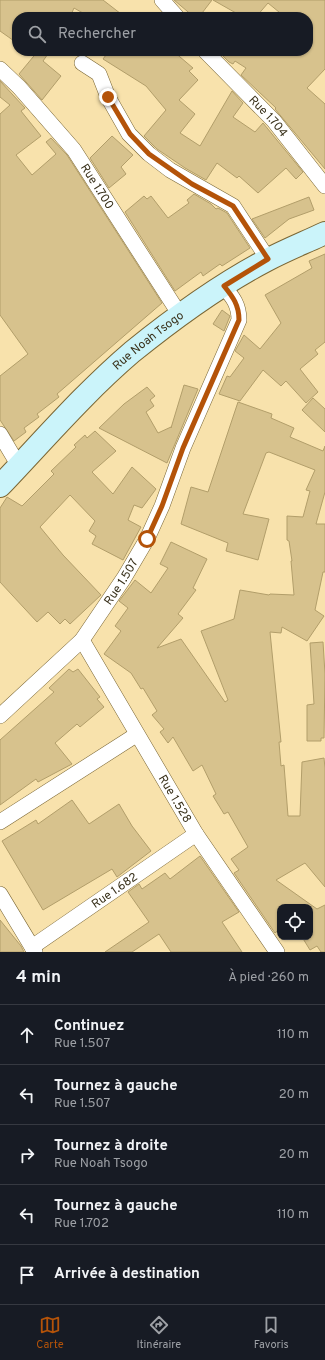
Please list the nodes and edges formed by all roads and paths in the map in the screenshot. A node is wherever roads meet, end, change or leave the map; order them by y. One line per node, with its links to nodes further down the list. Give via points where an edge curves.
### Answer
1 (162, 0): 2 (street)
2 (173, 12)
3 (210, 56): 6 (street, Rue 1.704, via 274,121)
4 (82, 63): 8 (street, via 99,74 108,97 130,134 149,154 170,170 233,206)
5 (0, 69): 10 (street, Rue 1.700, via 74,150)
6 (325, 186)
7 (325, 233): 8 (main road, Rue Noah Tsogo)
8 (268, 259): 9 (main road, Rue Noah Tsogo)
9 (224, 286): 10 (main road, Rue Noah Tsogo); 14 (street, Rue 1.507, via 236,302 239,320 183,448 147,539)
10 (180, 315): 12 (main road, Rue Noah Tsogo, via 87,394)
11 (0, 434): 12 (street)
12 (19, 466): 13 (main road, Rue Noah Tsogo)
13 (0, 486)
14 (82, 640): 15 (street, Rue 1.507); 16 (street, Rue 1.528)
15 (0, 716)
16 (136, 734): 17 (street); 18 (street, Rue 1.528)
17 (0, 822)
18 (196, 834): 20 (street, Rue 1.682); 21 (street, Rue 1.528)
19 (0, 894): 20 (street)
20 (34, 949)
21 (271, 950)

